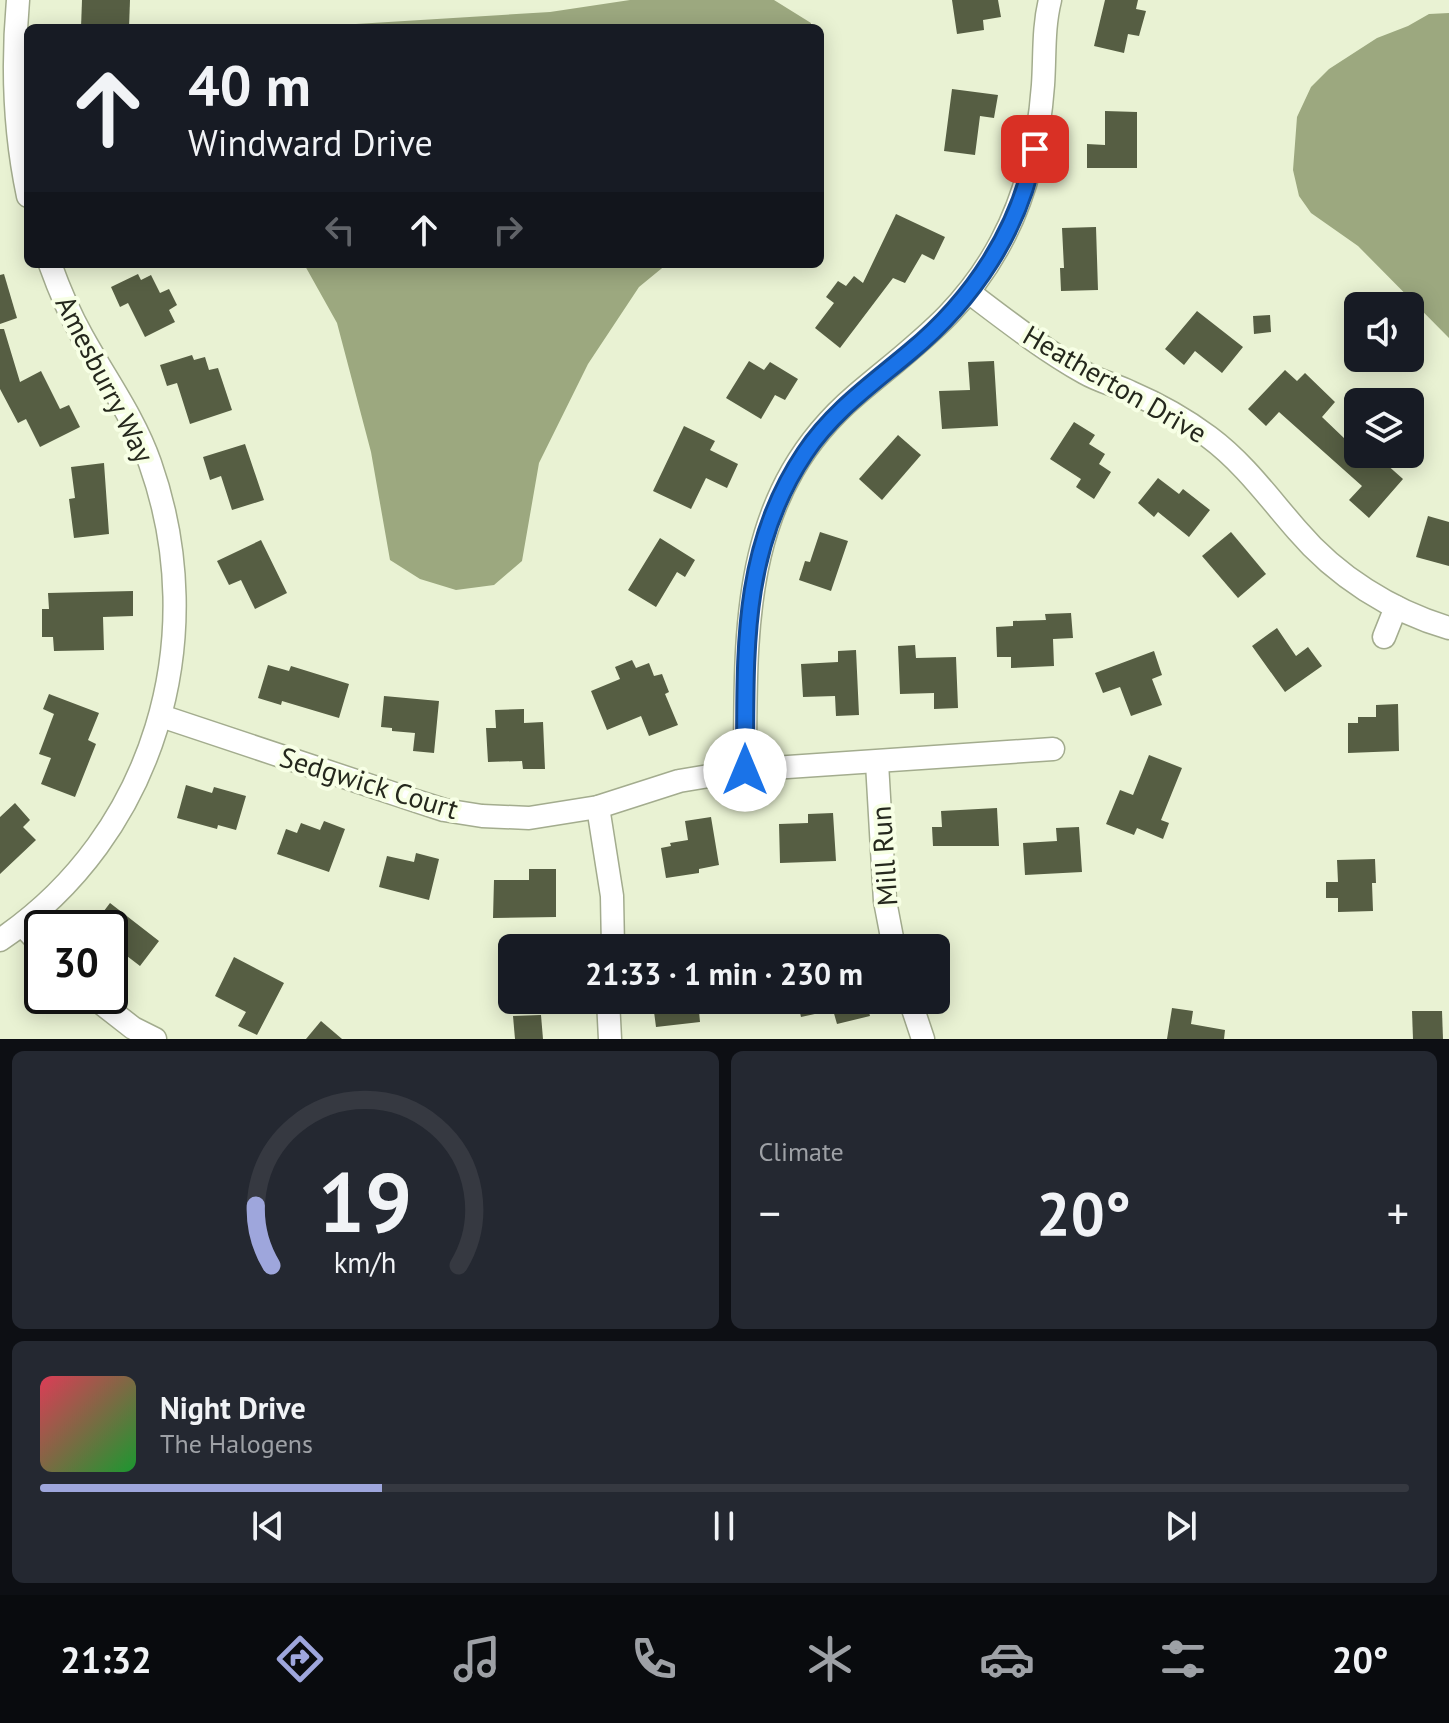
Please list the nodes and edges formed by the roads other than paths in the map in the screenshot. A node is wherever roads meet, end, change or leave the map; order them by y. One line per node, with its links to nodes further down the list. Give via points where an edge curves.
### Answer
1 (18, 0): 3 (street, via 14,97)
2 (1050, 0): 5 (street, via 1031,171 1000,244)
3 (24, 175)
4 (52, 268): 9 (street, Amesburry Way, via 82,337 133,422 162,504 176,606)
5 (970, 293): 6 (street, Heatherton Drive, via 1058,358 1175,414 1211,438 1245,467 1330,562); 12 (street, via 921,343 832,417 783,489 766,528 750,597)
6 (1396, 607): 7 (street, Heatherton Drive); 8 (street)
7 (1449, 628)
8 (1384, 637)
9 (161, 716): 13 (street, Sedgwick Court, via 444,810 529,818); 14 (street, Amesburry Way, via 132,792 111,826 60,892)
10 (1053, 749): 11 (street, Sedgwick Court)
11 (877, 763): 12 (street, Sedgwick Court); 16 (street, Mill Run)
12 (745, 770): 13 (street, Sedgwick Court, via 679,781)
13 (598, 807): 15 (street)
14 (22, 925): 17 (street, Amesburry Way)
15 (613, 934)
16 (891, 934)
17 (0, 940)
18 (115, 1014): 21 (street)
19 (609, 1014): 22 (street)
20 (915, 1014): 23 (street)
21 (155, 1039)
22 (610, 1039)
23 (923, 1039)

